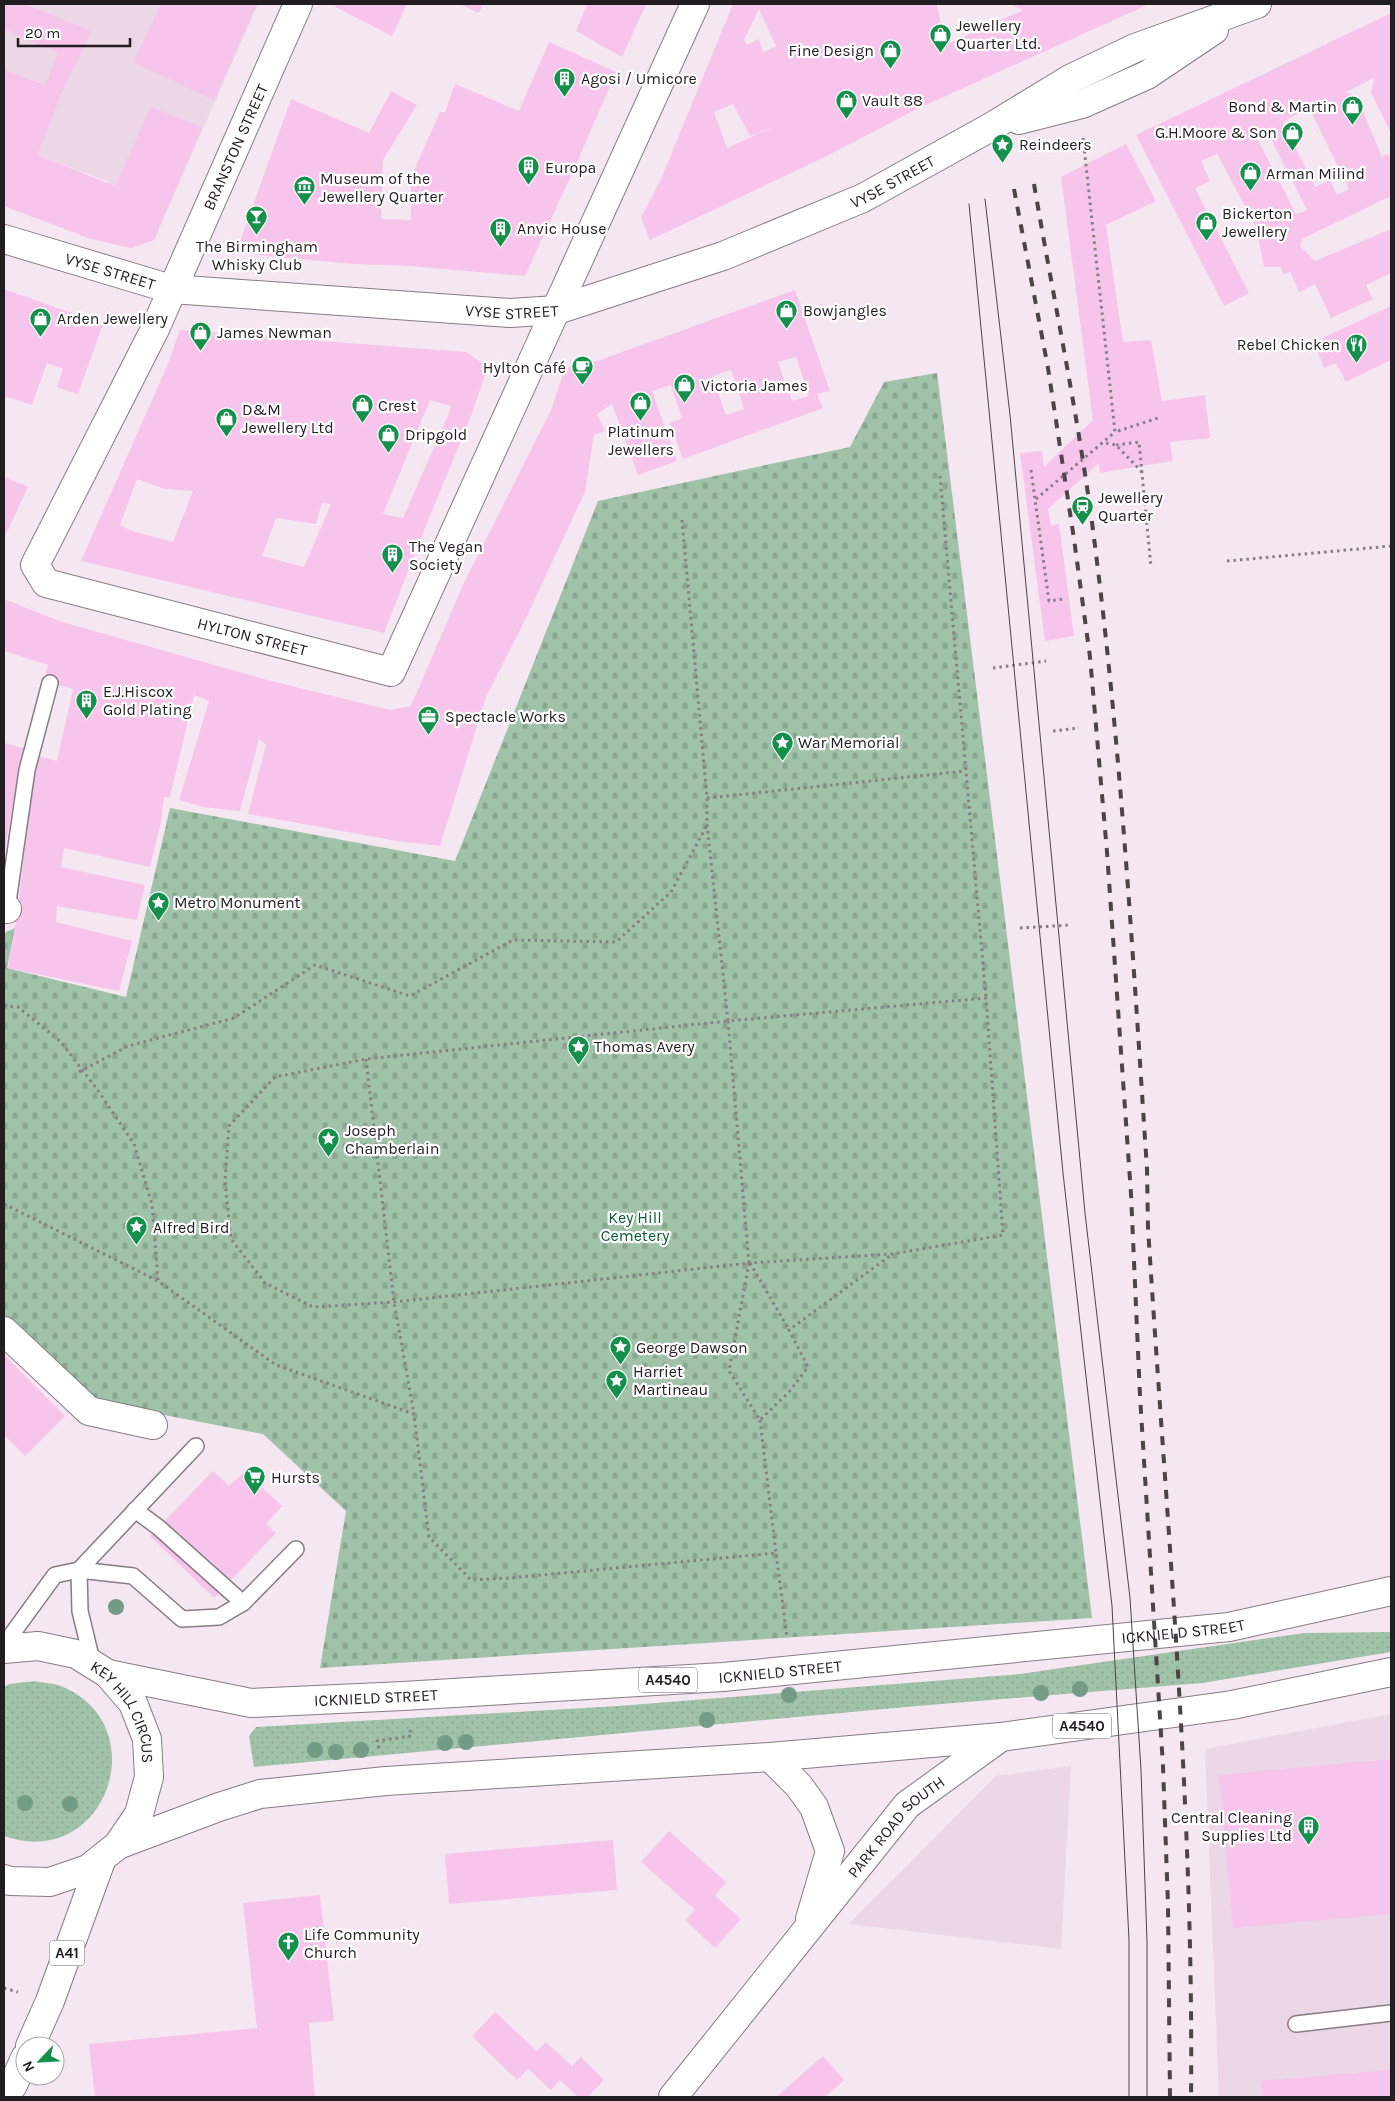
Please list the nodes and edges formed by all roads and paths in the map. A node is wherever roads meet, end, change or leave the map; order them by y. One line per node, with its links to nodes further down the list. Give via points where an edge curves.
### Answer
1 (298, 4): 6 (main road, BRANSTON STREET)
2 (695, 4): 7 (main road)
3 (1252, 5): 7 (main road, VYSE STREET, via 1135,48 1070,79 863,198 723,256)
4 (1082, 130): 9 (path)
5 (4, 239): 6 (main road, VYSE STREET)
6 (171, 290): 7 (main road, VYSE STREET, via 510,313); 7 (main road, HYLTON STREET, via 155,329 35,566 46,583 391,672)
7 (557, 310)
8 (1158, 418): 9 (path)
9 (1116, 432): 15 (path, bridge)
10 (1106, 443): 11 (path)
11 (1116, 445): 13 (path); 13 (path, via 1139,442)
12 (1031, 470): 15 (path)
13 (1142, 473): 19 (path)
14 (940, 476): 26 (path)
15 (1036, 499): 20 (path, via 1049,601)
16 (682, 520): 27 (path)
17 (1391, 546): 18 (path)
18 (1227, 561)
19 (1151, 567)
20 (1064, 599)
21 (1046, 661): 22 (path)
22 (993, 668)
23 (50, 683): 29 (lane, via 27,770)
24 (1079, 728): 25 (path)
25 (1053, 731)
26 (966, 771): 27 (path); 32 (path)
27 (707, 798): 28 (path)
28 (707, 824): 34 (path); 36 (path, via 671,892 616,942 512,940 410,996 314,965 234,1018 128,1046)
29 (6, 909)
30 (1070, 925): 31 (path)
31 (1020, 928)
32 (986, 998): 34 (path); 38 (path, via 1004,1235)
33 (4, 1006): 40 (path, via 18,1007 61,1042 134,1144 152,1204)
34 (728, 1021): 35 (path); 39 (path)
35 (366, 1059): 41 (path); 41 (path, via 275,1077 229,1126 225,1181 231,1239 265,1283 313,1307)
36 (79, 1072)
37 (4, 1204): 40 (path)
38 (892, 1254): 39 (path); 42 (path)
39 (749, 1263): 41 (path); 42 (path); 45 (path, via 729,1371)
40 (158, 1280): 44 (path, via 276,1365)
41 (394, 1302): 44 (path)
42 (789, 1330): 45 (path, via 808,1367 789,1392)
43 (4, 1331): 46 (main road, via 89,1411)
44 (414, 1414): 50 (path, via 429,1537 471,1580)
45 (760, 1420): 50 (path)
46 (153, 1425)
47 (196, 1446): 48 (lane)
48 (135, 1510): 51 (lane); 53 (lane)
49 (296, 1550): 53 (lane)
50 (776, 1553): 55 (path)
51 (79, 1570): 53 (lane, via 133,1576 182,1619 220,1618); 54 (lane, via 55,1575); 57 (lane, via 80,1611)
52 (1391, 1591): 59 (main road, ICKNIELD STREET / A4540, via 1229,1627 723,1677)
53 (243, 1603)
54 (4, 1645)
55 (788, 1645)
56 (4, 1649): 57 (main road, KEY HILL CIRCUS, via 38,1646 76,1654)
57 (101, 1669): 59 (main road, ICKNIELD STREET / A4540, via 251,1703); 63 (main road, KEY HILL CIRCUS, via 133,1703 147,1739 149,1777 139,1814)
58 (1391, 1672): 60 (main road, A4540, via 1232,1705)
59 (403, 1696): 62 (path, via 411,1736 377,1740)
60 (1002, 1737): 61 (main road, A4540); 65 (main road, PARK ROAD SOUTH, via 907,1805)
61 (770, 1757): 62 (main road, A4540); 65 (main road, PARK ROAD SOUTH, via 799,1786 814,1807 830,1851)
62 (386, 1781): 63 (main road, A4540, via 260,1794 219,1807)
63 (110, 1852): 64 (main road, KEY HILL CIRCUS, via 88,1869 50,1882); 68 (main road, A41)
64 (4, 1879)
65 (806, 1932): 69 (main road, PARK ROAD SOUTH)
66 (1391, 2013): 67 (lane)
67 (1296, 2024)
68 (34, 2036)
69 (673, 2097)

